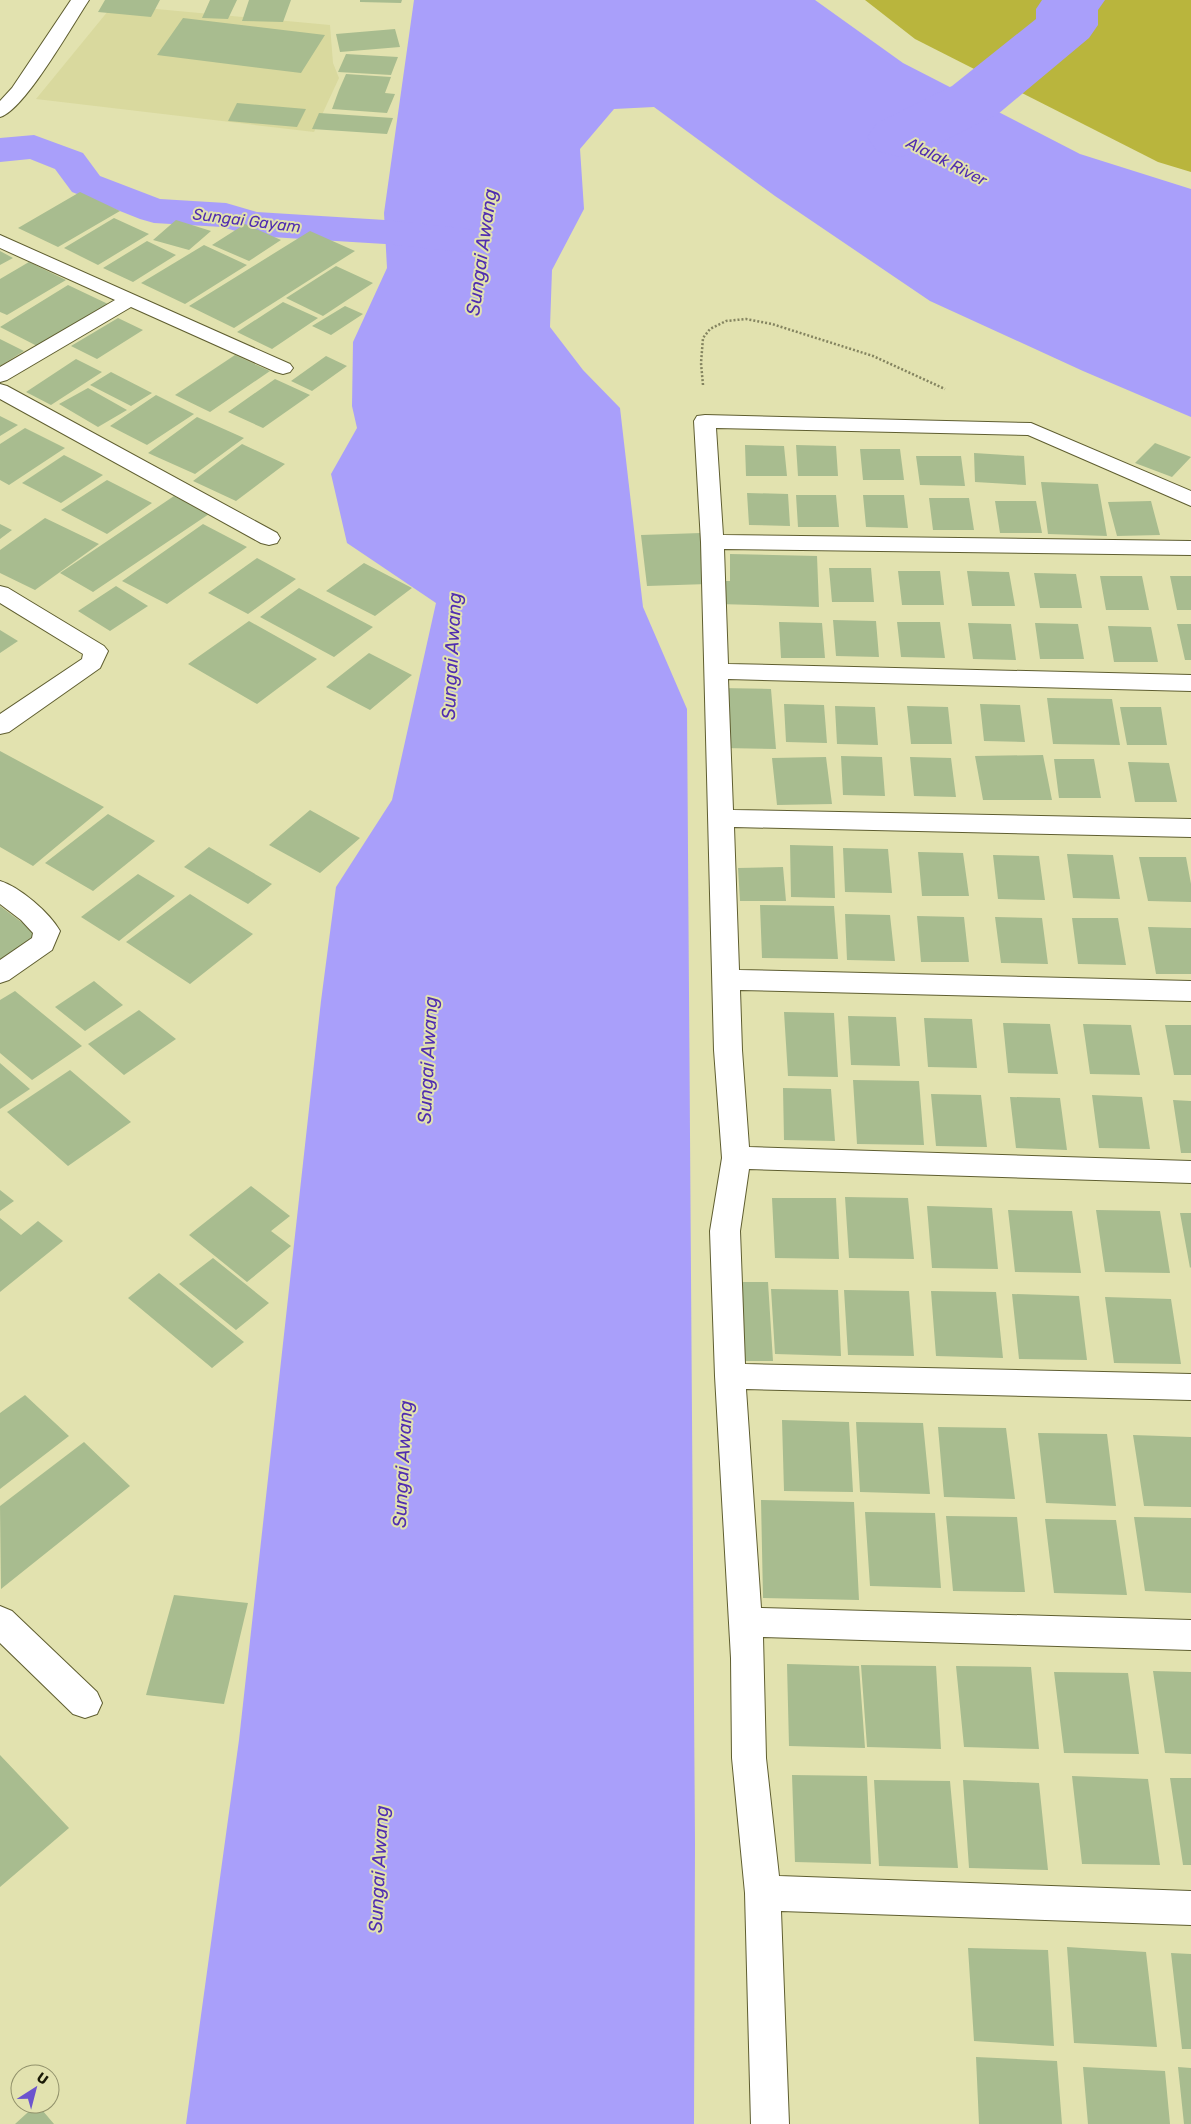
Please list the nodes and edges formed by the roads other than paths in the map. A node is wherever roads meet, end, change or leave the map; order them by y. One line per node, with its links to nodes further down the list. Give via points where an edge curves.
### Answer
1 (80, 0): 2 (street, via 19,92)
2 (0, 111)
3 (0, 240): 4 (street)
4 (130, 299): 5 (street); 6 (street)
5 (283, 368)
6 (0, 376)
7 (0, 390): 9 (street)
8 (1191, 499): 10 (street, via 1031,429 705,421)
9 (269, 538)
10 (712, 542): 11 (street); 13 (street)
11 (1191, 548)
12 (0, 593): 15 (street, via 96,651 92,663)
13 (716, 671): 14 (street); 16 (street)
14 (1191, 683)
15 (0, 726)
16 (721, 818): 17 (street); 20 (street)
17 (1191, 828)
18 (0, 890): 19 (street, via 47,930 42,943)
19 (0, 973)
20 (727, 980): 21 (street); 22 (street, via 728,1050)
21 (1191, 991)
22 (736, 1158): 23 (street); 24 (street, via 725,1231)
23 (1191, 1172)
24 (730, 1376): 25 (street); 27 (street)
25 (1191, 1387)
26 (0, 1621): 29 (street)
27 (746, 1622): 28 (street); 30 (street, via 749,1758)
28 (1191, 1635)
29 (85, 1703)
30 (763, 1893): 31 (street); 32 (street)
31 (1191, 1908)
32 (770, 2124)

